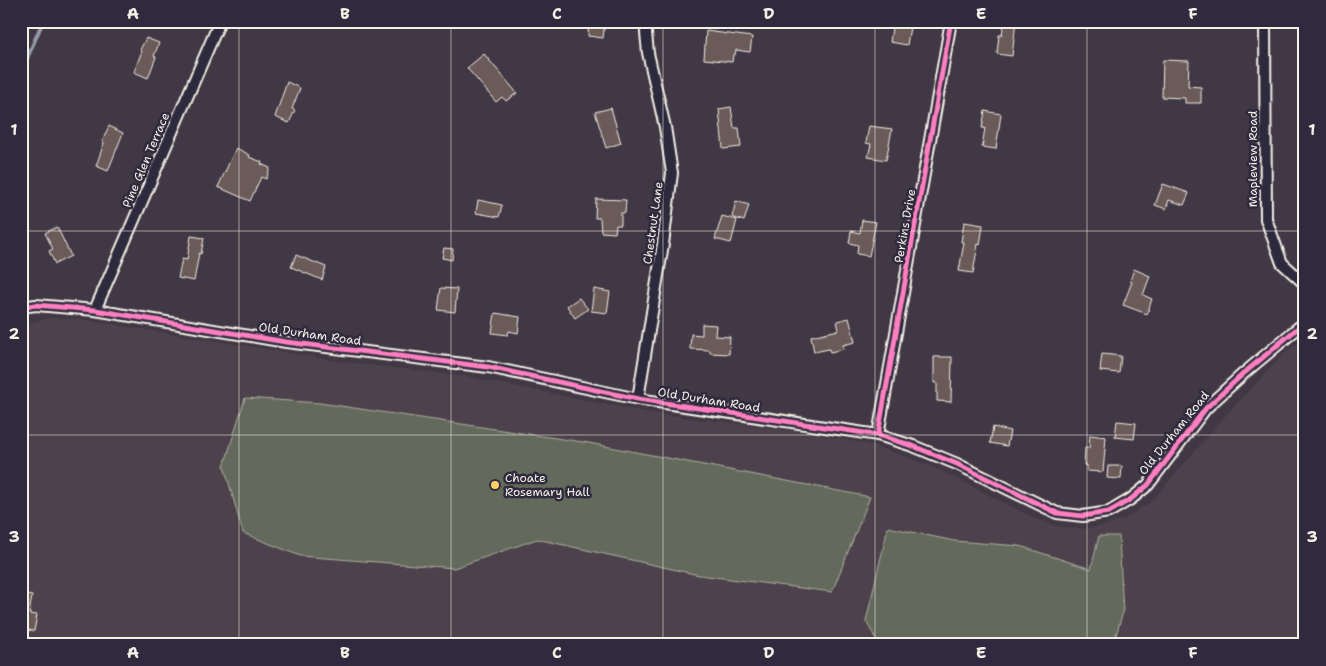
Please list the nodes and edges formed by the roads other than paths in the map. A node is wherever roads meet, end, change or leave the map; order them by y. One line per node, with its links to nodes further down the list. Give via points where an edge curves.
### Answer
1 (220, 21): 7 (street, Pine Glen Terrace)
2 (646, 21): 9 (street, Chestnut Lane, via 648,53 672,173)
3 (951, 21): 10 (street, Perkins Drive)
4 (1265, 21): 5 (street, Mapleview Road, via 1266,219 1282,263)
5 (1305, 284)
6 (21, 307): 7 (street, Old Durham Road, via 36,305)
7 (95, 310): 9 (street, Old Durham Road, via 286,342 488,367)
8 (1305, 322): 10 (street, Old Durham Road, via 1206,408 1148,485 1109,512 1083,516 1057,513 956,464)
9 (638, 399): 10 (street, Old Durham Road)
10 (878, 435)

